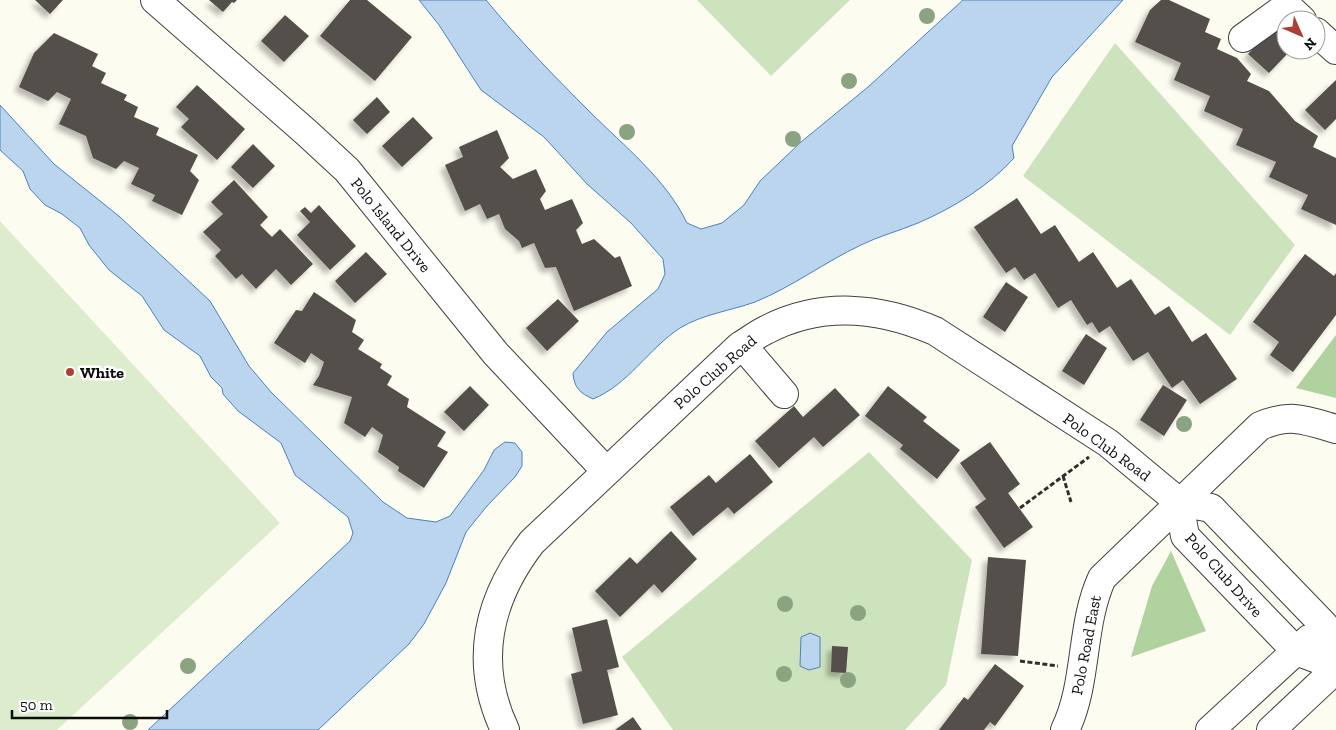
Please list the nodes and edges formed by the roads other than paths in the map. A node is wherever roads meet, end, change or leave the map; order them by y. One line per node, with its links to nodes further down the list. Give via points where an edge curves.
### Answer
1 (155, 0): 11 (street, Polo Island Drive, via 346,170 496,354)
2 (1279, 10): 3 (street, via 1287,6)
3 (1291, 10)
4 (1276, 12): 5 (street)
5 (1243, 38)
6 (1326, 41): 7 (street)
7 (1336, 50)
8 (742, 345): 9 (street); 11 (street, Polo Club Road); 12 (street, Polo Club Road, via 792,318 821,312 850,309 908,319 935,331 1108,444)
9 (784, 394)
10 (1336, 429): 12 (street, Polo Road East, via 1305,419 1290,418 1260,426)
11 (606, 471): 17 (street, Polo Club Road, via 532,542 507,578 496,604 489,632 488,661 491,690)
12 (1179, 502): 13 (street, Polo Club Drive, via 1211,508); 14 (street, Polo Club Drive, via 1184,536); 18 (street, Polo Road East, via 1102,578 1091,608 1077,692)
13 (1330, 620): 14 (street); 15 (street)
14 (1296, 651): 16 (street); 19 (street)
15 (1336, 660)
16 (1336, 668): 20 (street)
17 (505, 730)
18 (1065, 730)
19 (1210, 730)
20 (1271, 730)

